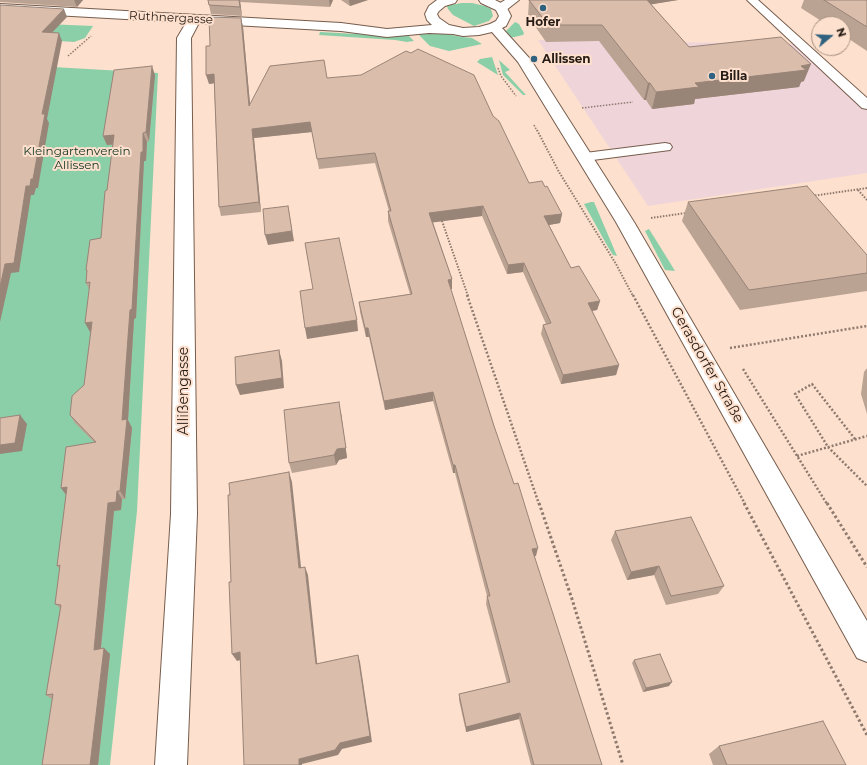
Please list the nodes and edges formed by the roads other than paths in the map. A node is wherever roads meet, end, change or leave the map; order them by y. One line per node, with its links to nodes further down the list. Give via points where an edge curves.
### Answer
1 (451, 0): 6 (street)
2 (485, 0): 7 (street)
3 (513, 0): 7 (street)
4 (752, 0): 13 (lane)
5 (0, 8): 8 (street, Ruthnergasse)
6 (430, 8): 10 (street, Ruthnergasse, via 403,22); 11 (street, Gerasdorfer Straße, via 435,23)
7 (501, 8): 9 (street, via 505,16)
8 (196, 19): 10 (street, Ruthnergasse); 17 (street, Allißengasse, via 184,38 184,514)
9 (495, 27): 11 (street, Gerasdorfer Straße, via 479,31); 12 (street, Gerasdorfer Straße, via 524,60)
10 (341, 28): 11 (street, Ruthnergasse, via 387,33 429,29)
11 (458, 31): 12 (street, Gerasdorfer Straße, via 493,48)
12 (540, 87): 15 (street, Gerasdorfer Straße)
13 (867, 106)
14 (664, 147): 15 (lane)
15 (585, 157): 16 (street, Gerasdorfer Straße, via 625,222)
16 (867, 648)
17 (171, 765)

